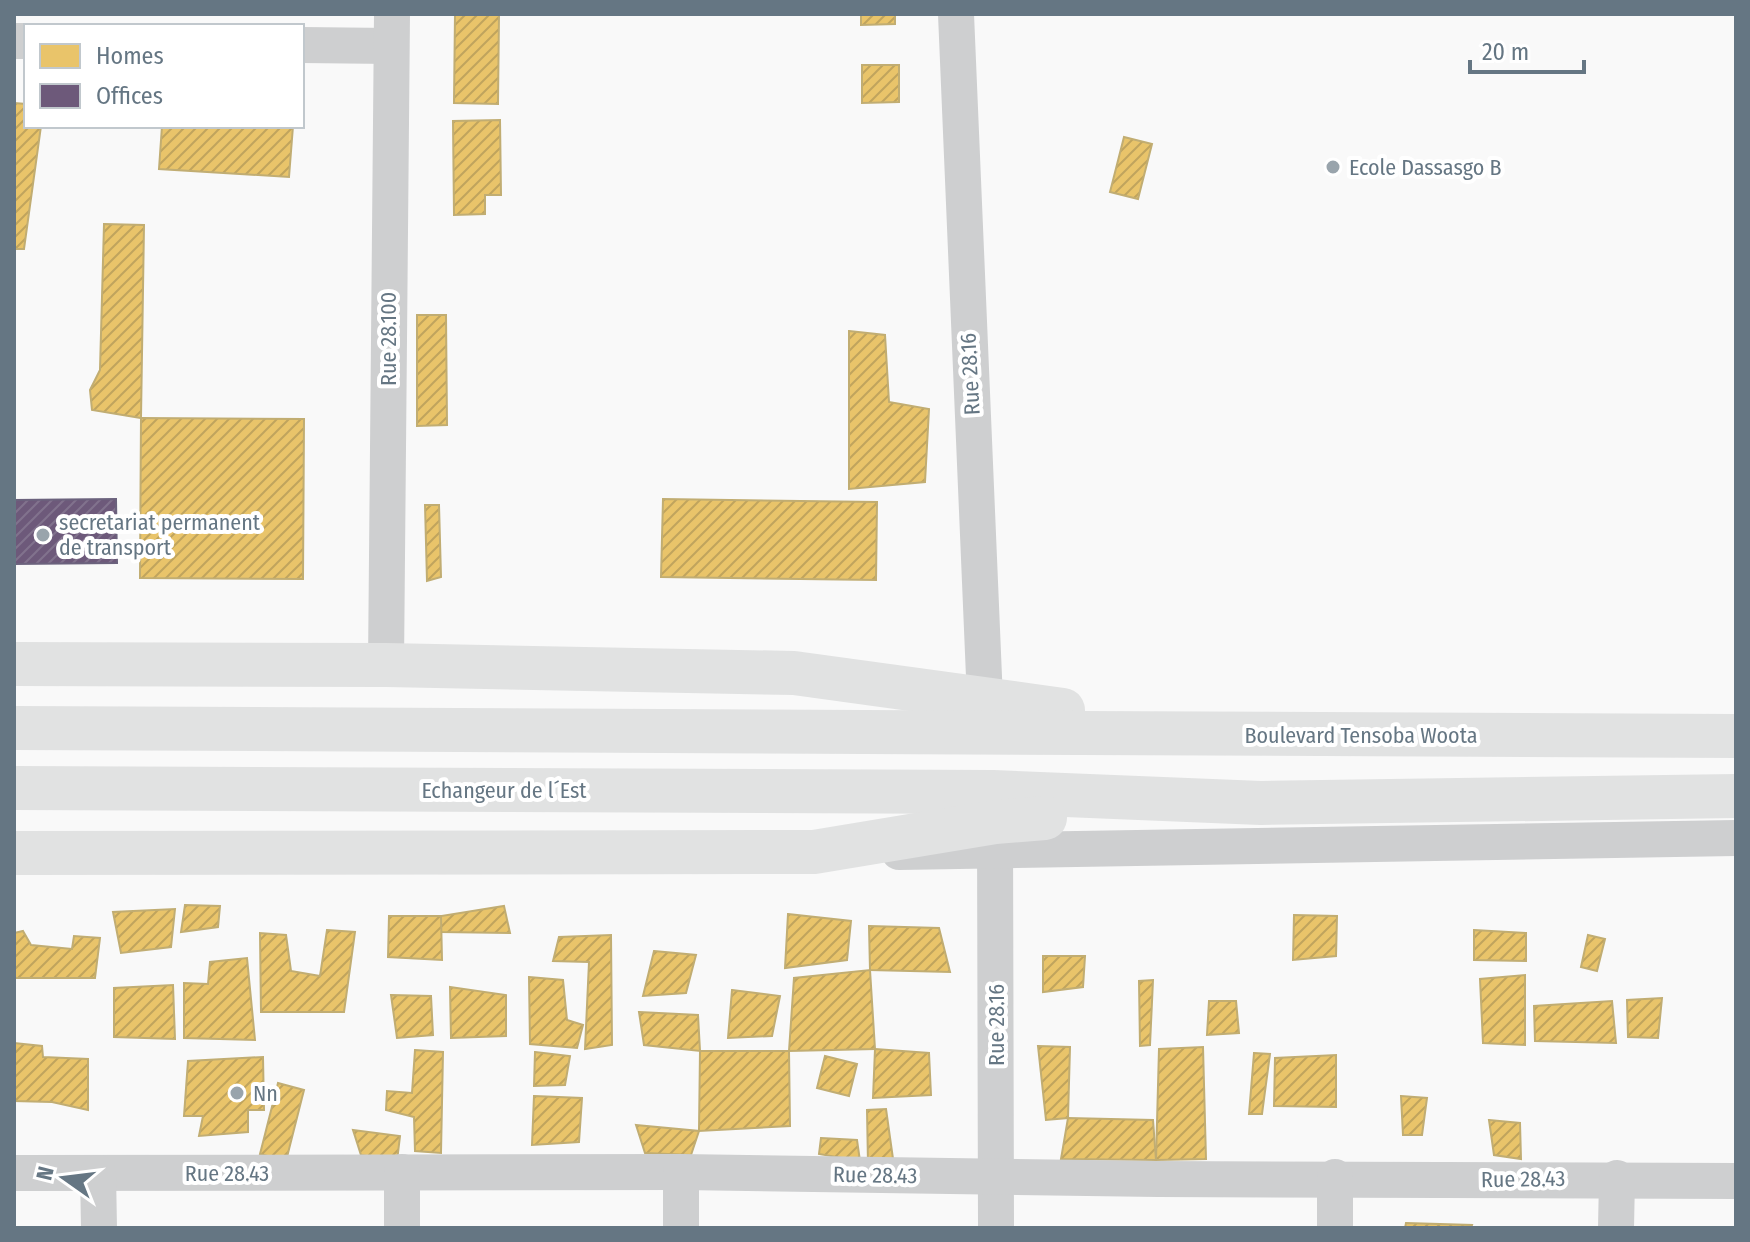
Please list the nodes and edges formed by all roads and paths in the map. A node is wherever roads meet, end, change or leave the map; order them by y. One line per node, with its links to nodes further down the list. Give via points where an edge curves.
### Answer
1 (956, 14): 6 (street, Rue 28.16)
2 (391, 30): 3 (street); 5 (street, Rue 28.100)
3 (304, 45)
4 (14, 664): 5 (main road)
5 (386, 665): 6 (main road, via 794,673)
6 (986, 717): 7 (main road); 8 (main road, Boulevard Tensoba Woota, via 1260,735)
7 (14, 728)
8 (1736, 736)
9 (14, 788): 11 (main road, Echangeur de l´Est)
10 (1736, 796): 11 (main road, via 1261,803)
11 (994, 822): 12 (street); 13 (main road, via 814,852); 18 (street, Rue 28.16)
12 (1736, 838)
13 (14, 853)
14 (402, 1172): 15 (street, Rue 28.43); 17 (street, Rue 28.43); 23 (street)
15 (681, 1172): 18 (street, Rue 28.43); 24 (street)
16 (14, 1173): 17 (street, Rue 28.43)
17 (98, 1173): 22 (street)
18 (997, 1176): 19 (street, Rue 28.43); 25 (street, Rue 28.16)
19 (1335, 1177): 20 (street, Rue 28.43); 26 (street)
20 (1617, 1178): 21 (street, Rue 28.43); 27 (street)
21 (1736, 1181)
22 (99, 1228)
23 (402, 1228)
24 (681, 1228)
25 (996, 1228)
26 (1335, 1228)
27 (1616, 1228)

